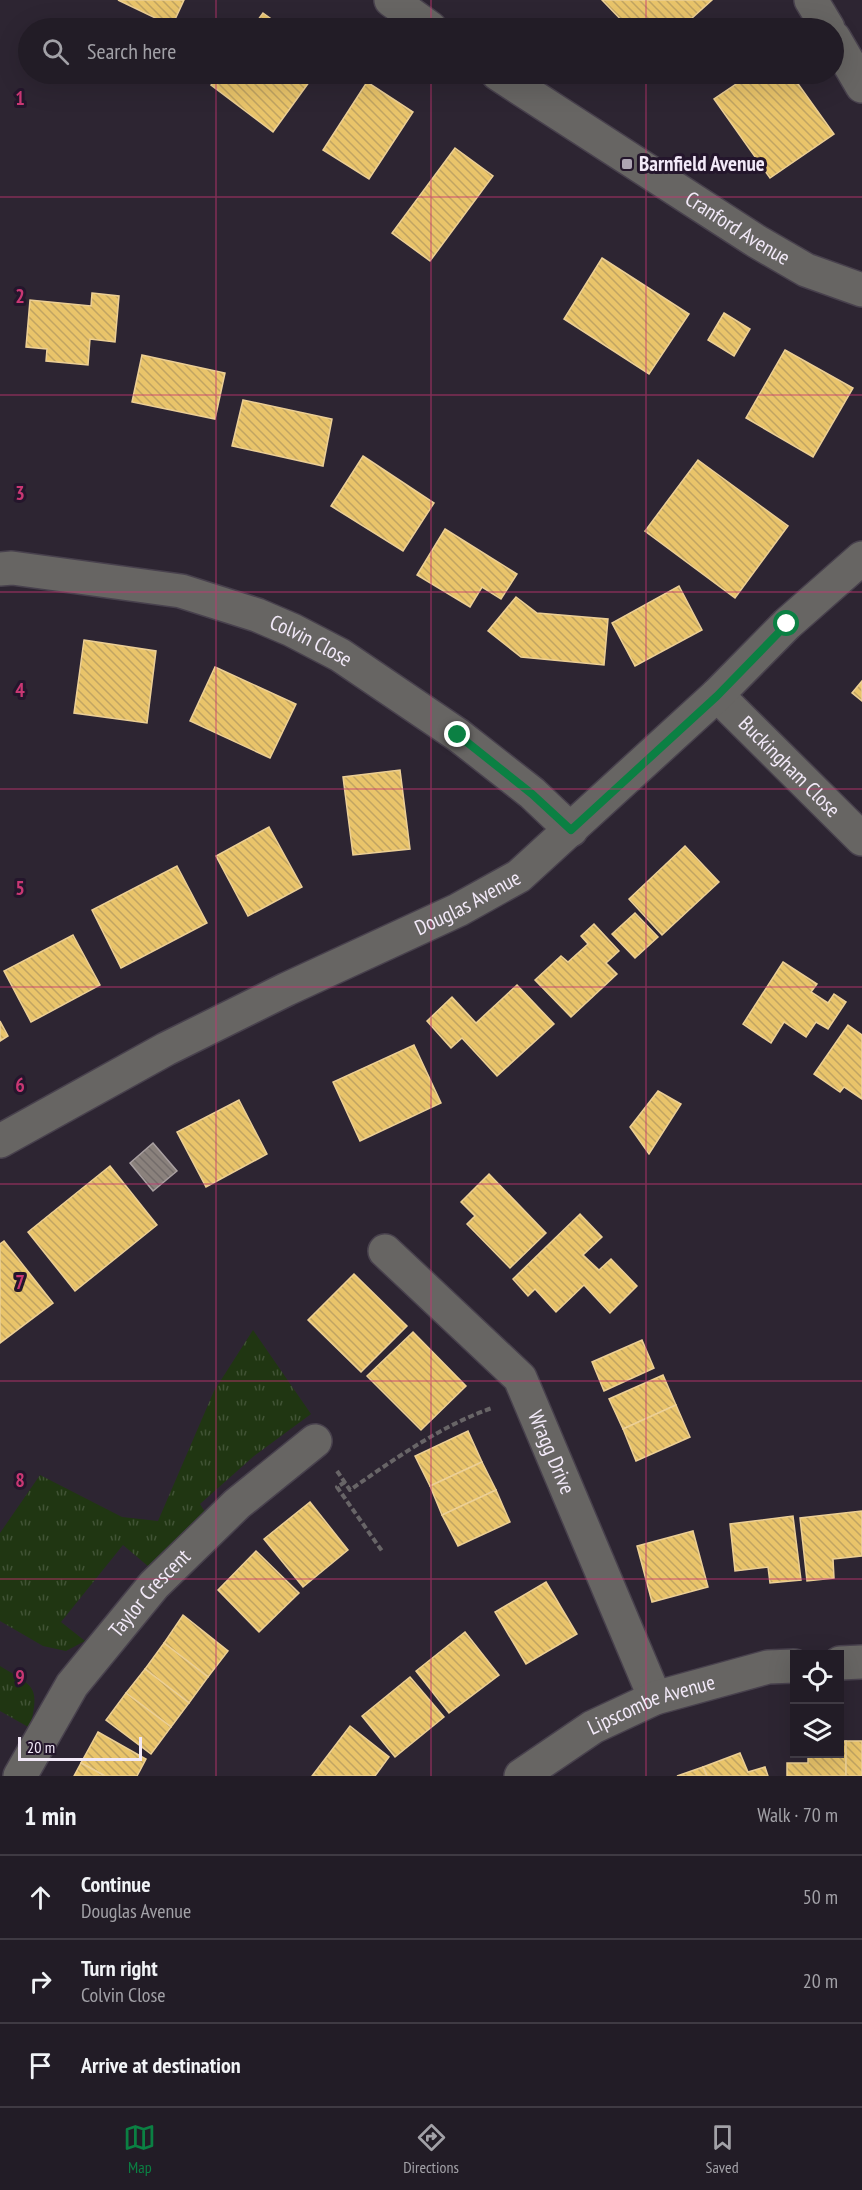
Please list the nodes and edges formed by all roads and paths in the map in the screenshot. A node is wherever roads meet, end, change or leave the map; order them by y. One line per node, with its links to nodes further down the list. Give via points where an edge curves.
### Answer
1 (391, 0): 3 (street)
2 (811, 0): 4 (street)
3 (416, 18)
4 (822, 18)
5 (844, 55): 7 (street)
6 (513, 84): 8 (street, Cranford Avenue, via 756,241 806,270)
7 (862, 86)
8 (862, 290)
9 (862, 558): 11 (street, Douglas Avenue, via 787,624)
10 (0, 569): 12 (street, Colvin Close, via 181,591 292,630 340,655 458,735)
11 (717, 696): 12 (street, Douglas Avenue); 13 (street, Buckingham Close)
12 (571, 830): 14 (street, Douglas Avenue, via 519,876 459,910 166,1049)
13 (862, 838)
14 (0, 1141)
15 (385, 1251): 16 (street, Wragg Drive, via 520,1378)
16 (527, 1396): 19 (path, via 459,1423 401,1455); 24 (street, Wragg Drive)
17 (315, 1442): 25 (street, Taylor Crescent, via 237,1504 154,1585 72,1685)
18 (345, 1482): 20 (path, via 337,1487)
19 (350, 1490)
20 (382, 1551)
21 (862, 1662): 22 (street)
22 (844, 1664)
23 (790, 1666): 24 (street, Lipscombe Avenue, via 768,1667)
24 (655, 1698): 26 (street, Lipscombe Avenue, via 592,1727)
25 (20, 1776)
26 (521, 1776)

